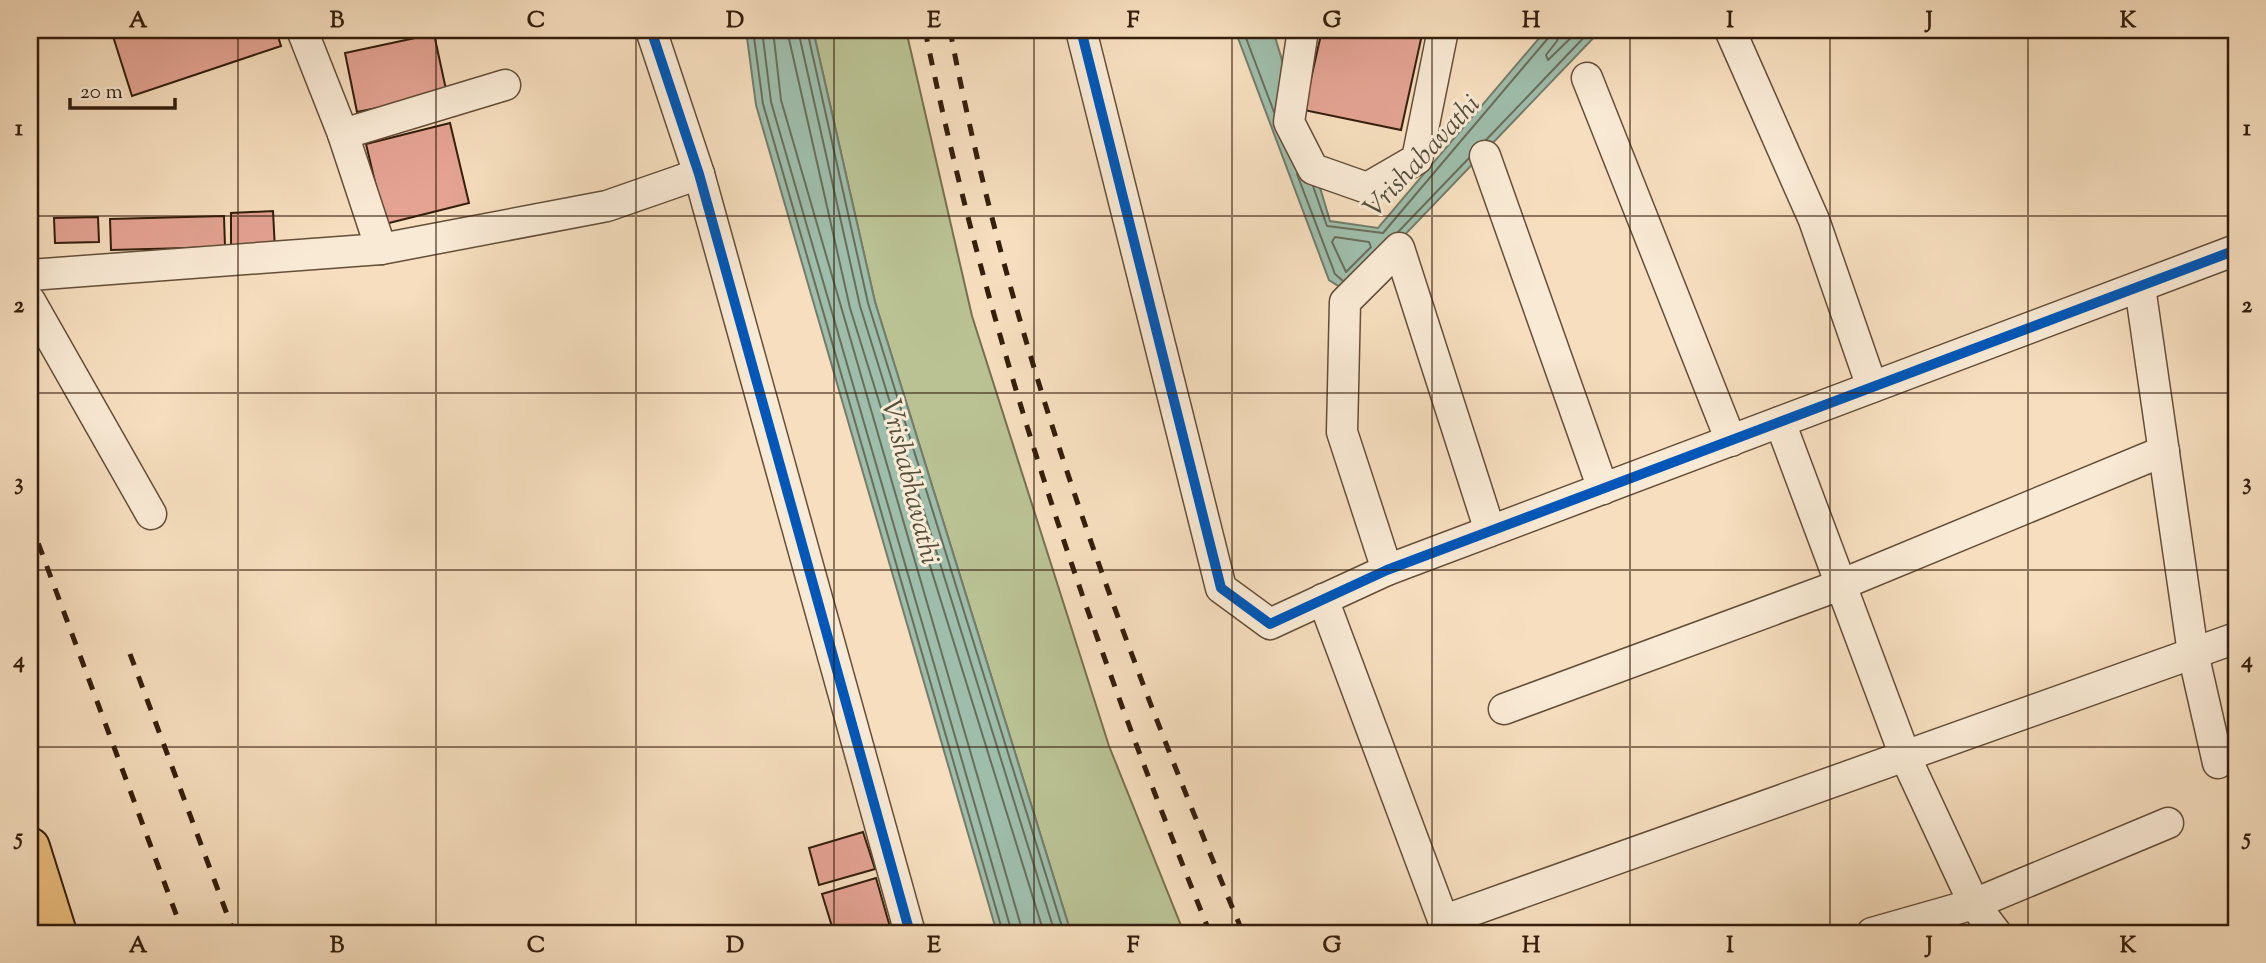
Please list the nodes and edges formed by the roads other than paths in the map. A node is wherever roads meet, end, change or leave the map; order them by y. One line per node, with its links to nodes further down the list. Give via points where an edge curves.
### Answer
1 (302, 30): 9 (street)
2 (651, 30): 11 (street)
3 (1081, 30): 26 (street, via 1221,588 1270,624)
4 (1303, 30): 5 (street, via 1289,121 1312,169 1367,188 1417,159)
5 (1443, 30)
6 (1730, 30): 17 (street, via 1814,220)
7 (1587, 78): 19 (street)
8 (505, 85): 9 (street)
9 (343, 134): 12 (street)
10 (1485, 156): 21 (street)
11 (699, 174): 12 (street, via 607,206); 37 (street)
12 (381, 249): 14 (street)
13 (2236, 250): 15 (street)
14 (30, 275)
15 (2140, 287): 17 (street); 20 (street)
16 (30, 301): 22 (street)
17 (1872, 387): 18 (street)
18 (1780, 422): 19 (street); 25 (street)
19 (1731, 440): 21 (street)
20 (2164, 451): 25 (street); 28 (street)
21 (1603, 489): 23 (street)
22 (151, 514)
23 (1490, 531): 24 (street); 24 (street, via 1399,248 1345,302 1342,432)
24 (1387, 570): 26 (street)
25 (1840, 584): 29 (street); 30 (street)
26 (1323, 599): 35 (street)
27 (2236, 638): 28 (street)
28 (2193, 653): 30 (street); 31 (street)
29 (1504, 709)
30 (1905, 756): 34 (street); 35 (street)
31 (2218, 763)
32 (2168, 823): 34 (street)
33 (30, 847): 36 (main road)
34 (1974, 904): 38 (street); 39 (street)
35 (1447, 927)
36 (57, 933)
37 (910, 933)
38 (1872, 933)
39 (1996, 933)

